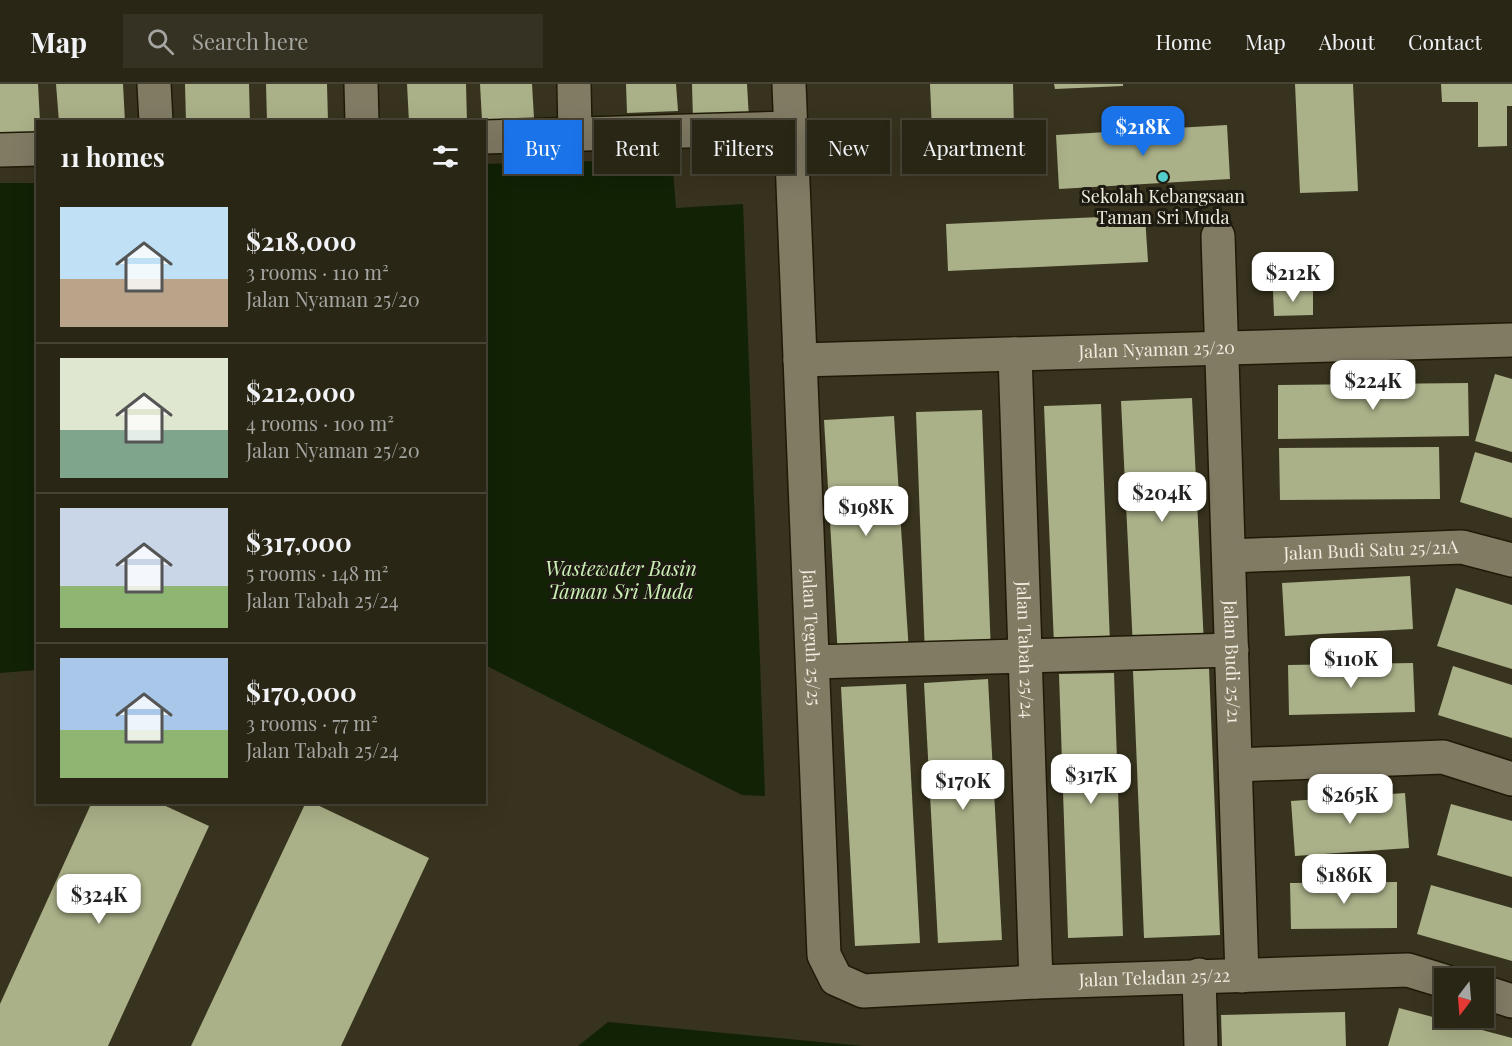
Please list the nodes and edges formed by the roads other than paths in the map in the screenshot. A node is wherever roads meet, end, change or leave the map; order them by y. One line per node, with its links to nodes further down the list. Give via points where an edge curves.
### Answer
1 (154, 84): 5 (street)
2 (360, 84): 6 (street)
3 (574, 84): 7 (street)
4 (789, 84): 8 (street, Jalan Teguh 25/25)
5 (156, 120)
6 (362, 120)
7 (575, 120)
8 (791, 120)
9 (692, 131): 10 (street)
10 (582, 134)
11 (504, 136): 12 (street)
12 (486, 137)
13 (36, 149): 14 (street)
14 (0, 150)
15 (793, 174): 20 (street, Jalan Teguh 25/25)
16 (1218, 236): 18 (street, Jalan Budi 25/21)
17 (1512, 340): 18 (street, Jalan Nyaman 25/20)
18 (1222, 348): 19 (street, Jalan Nyaman 25/20); 21 (street, Jalan Budi 25/21)
19 (1016, 354): 20 (street, Jalan Nyaman 25/20); 24 (street, Jalan Tabah 25/24)
20 (800, 360): 25 (street, Jalan Teguh 25/25)
21 (1229, 556): 22 (street, Jalan Budi Satu 25/21A, via 1462,547); 23 (street, Jalan Budi 25/21)
22 (1512, 560)
23 (1232, 650): 24 (street); 26 (street, Jalan Budi 25/21)
24 (1025, 656): 25 (street); 31 (street, Jalan Tabah 25/24)
25 (813, 662): 32 (street, Jalan Teguh 25/25, via 825,955 836,979)
26 (1236, 765): 27 (street, via 1443,757); 29 (street, Jalan Budi 25/21)
27 (1512, 778)
28 (1199, 975): 29 (street, Jalan Teladan 25/22); 31 (street, Jalan Teladan 25/22); 35 (street)
29 (1242, 976): 30 (street, Jalan Teladan 25/22, via 1408,970)
30 (1434, 978)
31 (1036, 981): 32 (street, Jalan Teladan 25/22)
32 (863, 991)
33 (1494, 995): 34 (street)
34 (1512, 1001)
35 (1201, 1046)

